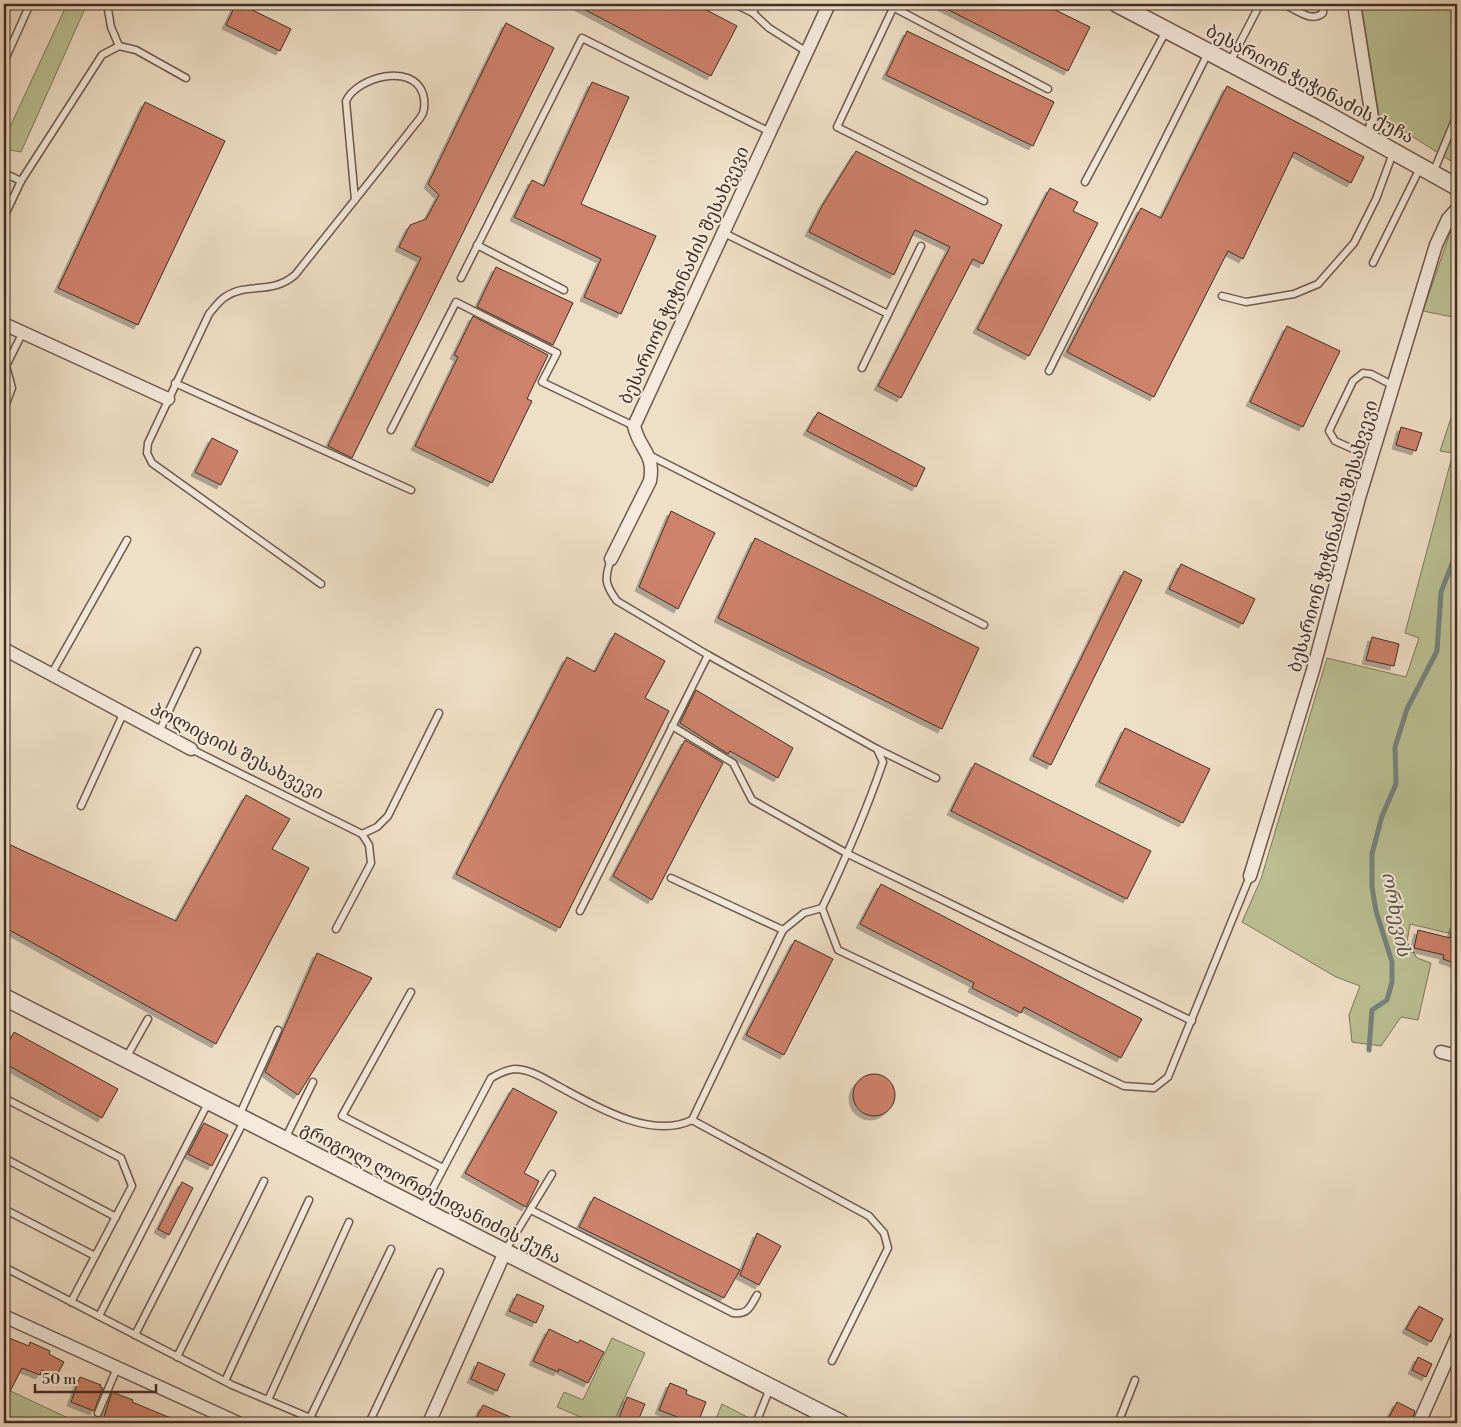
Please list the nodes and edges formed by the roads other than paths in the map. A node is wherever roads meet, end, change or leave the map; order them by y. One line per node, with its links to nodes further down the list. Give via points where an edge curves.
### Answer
1 (30, 4): 17 (lane)
2 (107, 4): 14 (lane)
3 (734, 4): 12 (lane)
4 (757, 4): 12 (lane)
5 (829, 4): 15 (street, ბესარიონ ჭიჭინაძის შესახვევი)
6 (1117, 4): 13 (street, ბესარიონ ჭიჭინაძის ქუჩა)
7 (1260, 4): 18 (lane)
8 (1284, 4): 9 (lane, via 1312,18 1323,13)
9 (1324, 4)
10 (1354, 4): 23 (street, via 1374,124)
11 (892, 5): 20 (lane); 31 (lane, via 836,126)
12 (752, 13): 15 (lane)
13 (1166, 30): 16 (street, ბესარიონ ჭიჭინაძის ქუჩა); 28 (lane)
14 (119, 46): 19 (lane, via 136,50); 27 (lane, via 102,54)
15 (807, 52): 22 (street, ბესარიონ ჭიჭინაძის შესახვევი)
16 (1208, 52): 18 (street, ბესარიონ ჭიჭინაძის ქუჩა); 46 (lane)
17 (4, 62)
18 (1229, 63): 23 (street, ბესარიონ ჭიჭინაძის ქუჩა)
19 (186, 78)
20 (1048, 89)
21 (1457, 115): 25 (lane)
22 (770, 132): 34 (street, ბესარიონ ჭიჭინაძის შესახვევი); 35 (lane, via 582,38)
23 (1370, 139): 24 (street, ბესარიონ ჭიჭინაძის ქუჩა)
24 (1394, 152): 25 (street, ბესარიონ ჭიჭინაძის ქუჩა); 40 (lane, via 1354,243 1318,284 1294,294 1246,302)
25 (1427, 170): 29 (street, ბესარიონ ჭიჭინაძის ქუჩა); 37 (lane)
26 (4, 173): 27 (lane)
27 (22, 181): 33 (lane)
28 (1085, 182)
29 (1457, 187)
30 (355, 200): 30 (lane, via 422,114 425,102 420,86 407,76 393,75 356,86 346,100); 47 (lane, via 284,284 245,289 225,297 217,305 209,314)
31 (984, 201)
32 (1457, 209): 48 (street, ბესარიონ ჭიჭინაძის შესახვევი, via 1448,219 1436,245)
33 (4, 217)
34 (724, 233): 41 (lane); 51 (street, ბესარიონ ჭიჭინაძის შესახვევი)
35 (477, 245): 38 (lane); 39 (lane)
36 (921, 246): 41 (lane)
37 (1373, 263)
38 (461, 278)
39 (564, 290)
40 (1222, 296)
41 (888, 314): 45 (lane)
42 (4, 324): 43 (street)
43 (22, 332): 44 (lane); 49 (street)
44 (5, 366): 50 (lane, via 12,388)
45 (862, 368)
46 (1049, 371)
47 (176, 383): 49 (lane); 55 (lane)
48 (1394, 386): 53 (lane, via 1363,373 1353,381 1329,431 1335,441); 74 (street, ბესარიონ ჭიჭინაძის შესახვევი)
49 (168, 399): 58 (lane, via 148,443 147,453 152,463)
50 (4, 409)
51 (634, 426): 52 (lane, via 542,382 557,353 456,302); 54 (street, ბესარიონ ჭიჭინაძის შესახვევი, via 643,450)
52 (391, 430)
53 (1353, 449)
54 (650, 456): 57 (street, via 650,481); 59 (lane)
55 (411, 490)
56 (127, 540): 63 (lane)
57 (611, 559): 62 (lane, via 606,573 607,587 618,601)
58 (321, 584)
59 (984, 625)
60 (4, 649): 63 (street, პოლიციის შესახვევი)
61 (197, 651): 67 (lane)
62 (708, 655): 66 (lane); 69 (lane)
63 (52, 673): 64 (street, პოლიციის შესახვევი)
64 (124, 712): 67 (street, პოლიციის შესახვევი); 71 (lane)
65 (439, 713): 72 (lane, via 388,816 377,827)
66 (672, 726): 73 (lane, via 733,763 752,800); 77 (lane)
67 (159, 732): 68 (street, პოლიციის შესახვევი)
68 (191, 749): 72 (lane, პოლიციის შესახვევი)
69 (877, 749): 70 (lane); 73 (lane, via 883,762)
70 (936, 778)
71 (81, 806)
72 (362, 834): 78 (lane, via 369,845 371,863)
73 (848, 854): 76 (lane); 83 (lane)
74 (1250, 876): 83 (lane)
75 (671, 878): 79 (lane)
76 (822, 908): 79 (lane, via 804,913); 83 (lane, via 838,950 1124,1086 1154,1088 1168,1077)
77 (580, 911)
78 (336, 929)
79 (783, 930): 92 (lane)
80 (411, 992): 95 (lane, via 342,1116)
81 (4, 997): 87 (street, გრიგოლ ლორთქიფანიძის ქუჩა)
82 (148, 1019): 87 (lane)
83 (1192, 1021)
84 (278, 1030): 91 (lane)
85 (1441, 1052): 86 (street)
86 (1457, 1056)
87 (125, 1059): 90 (street, გრიგოლ ლორთქიფანიძის ქუჩა)
88 (313, 1082): 93 (lane)
89 (4, 1098): 102 (lane, via 121,1158 132,1186)
90 (209, 1102): 91 (street, გრიგოლ ლორთქიფანიძის ქუჩა); 112 (lane)
91 (242, 1118): 93 (street, გრიგოლ ლორთქიფანიძის ქუჩა); 113 (lane)
92 (692, 1120): 95 (lane, via 661,1127 608,1113 531,1072 514,1069 491,1078); 116 (lane, via 869,1216 884,1233 888,1248)
93 (285, 1140): 100 (street, გრიგოლ ლორთქიფანიძის ქუჩა)
94 (4, 1158): 102 (lane)
95 (443, 1168): 100 (lane)
96 (552, 1174): 101 (lane)
97 (264, 1182): 115 (lane)
98 (309, 1200): 119 (lane)
99 (4, 1209): 106 (lane)
100 (422, 1210): 105 (street, გრიგოლ ლორთქიფანიძის ქუჩა)
101 (531, 1210): 105 (lane); 109 (lane, via 733,1314 748,1311)
102 (116, 1217): 106 (lane)
103 (349, 1222): 121 (lane)
104 (392, 1249): 123 (lane)
105 (505, 1252): 120 (street, გრიგოლ ლორთქიფანიძის ქუჩა); 127 (street)
106 (95, 1256): 110 (lane)
107 (4, 1267): 110 (lane)
108 (440, 1272): 126 (lane)
109 (757, 1295)
110 (71, 1302): 112 (lane)
111 (4, 1316): 117 (street)
112 (99, 1316): 113 (lane)
113 (135, 1335): 115 (lane)
114 (1457, 1337): 131 (street)
115 (177, 1357): 119 (lane)
116 (832, 1361)
117 (117, 1368): 122 (lane); 124 (street)
118 (1135, 1380): 130 (lane)
119 (224, 1381): 121 (lane)
120 (770, 1388): 128 (lane); 129 (street, გრიგოლ ლორთქიფანიძის ქუჩა)
121 (268, 1400): 123 (lane)
122 (98, 1413)
123 (310, 1418): 125 (lane)
124 (238, 1423)
125 (322, 1423)
126 (369, 1423)
127 (429, 1423)
128 (756, 1423)
129 (841, 1423)
130 (1118, 1423)
131 (1419, 1423)

